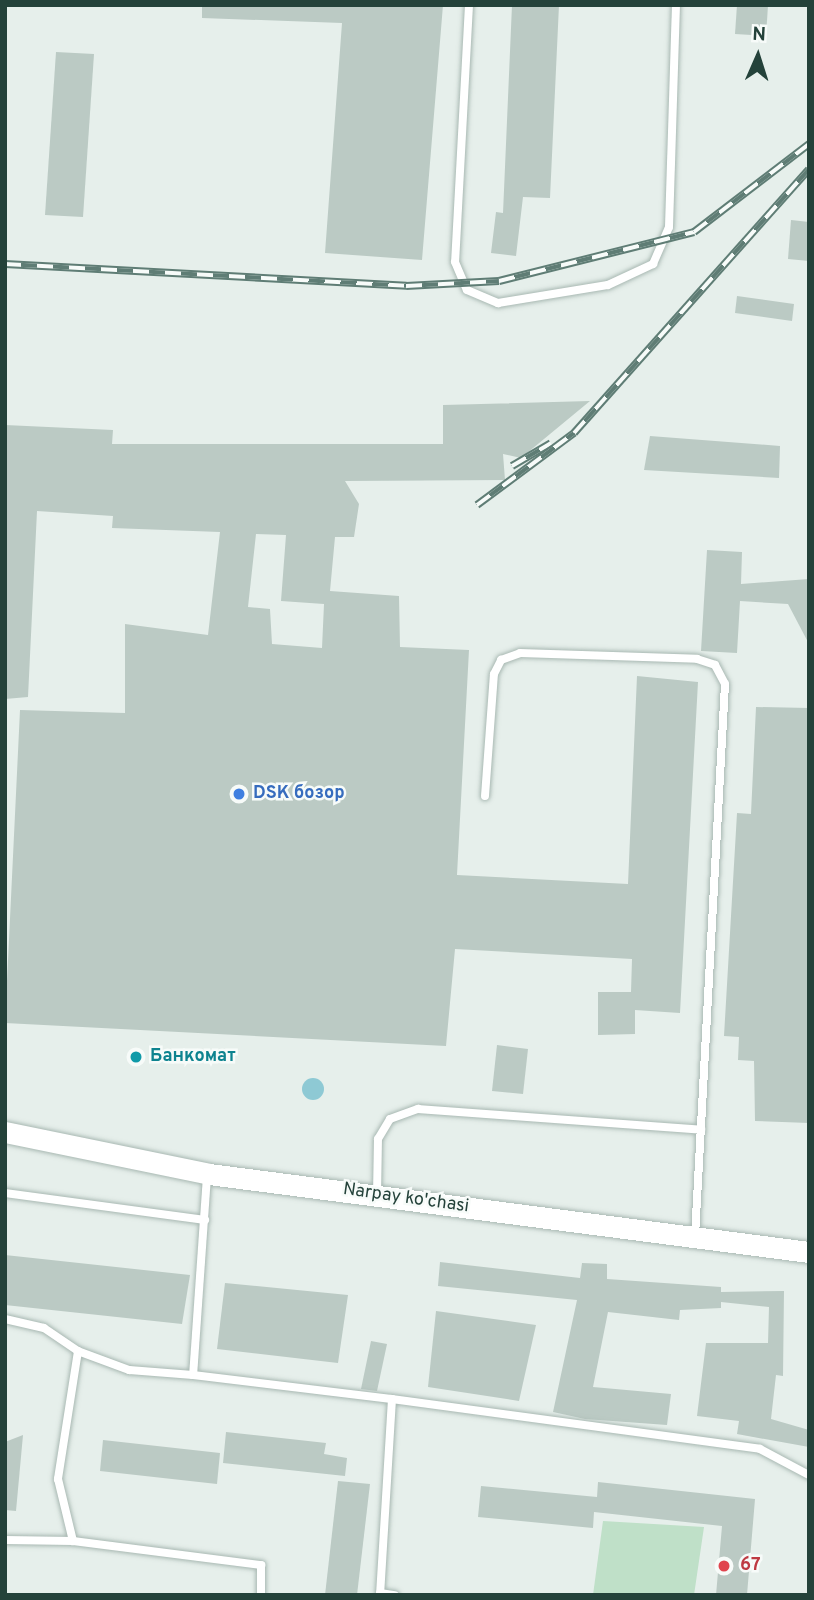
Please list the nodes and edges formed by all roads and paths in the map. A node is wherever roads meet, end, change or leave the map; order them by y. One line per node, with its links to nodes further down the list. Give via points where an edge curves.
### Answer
1 (469, 5): 2 (lane, via 455,262 467,289 498,303 608,285 653,264 669,227)
2 (676, 5)
3 (485, 796): 4 (lane, via 494,674 501,660 534,654 697,659 715,666 725,684)
4 (701, 1130): 8 (lane, via 418,1109 390,1119 378,1139); 10 (lane)
5 (5, 1132): 6 (main road, Narpay ko'chasi)
6 (207, 1173): 8 (main road, Narpay ko'chasi); 9 (lane)
7 (5, 1193): 9 (lane)
8 (377, 1195): 10 (main road, Narpay ko'chasi)
9 (205, 1220): 14 (lane)
10 (695, 1240): 11 (main road, Narpay ko'chasi)
11 (809, 1252)
12 (5, 1319): 13 (lane, via 44,1328)
13 (78, 1351): 14 (lane, via 129,1370); 18 (lane, via 58,1479)
14 (193, 1376): 15 (lane)
15 (392, 1399): 16 (lane, via 760,1450); 20 (lane, via 380,1593)
16 (809, 1475)
17 (5, 1540): 18 (lane)
18 (73, 1541): 19 (lane, via 261,1565)
19 (261, 1595)
20 (395, 1595)

